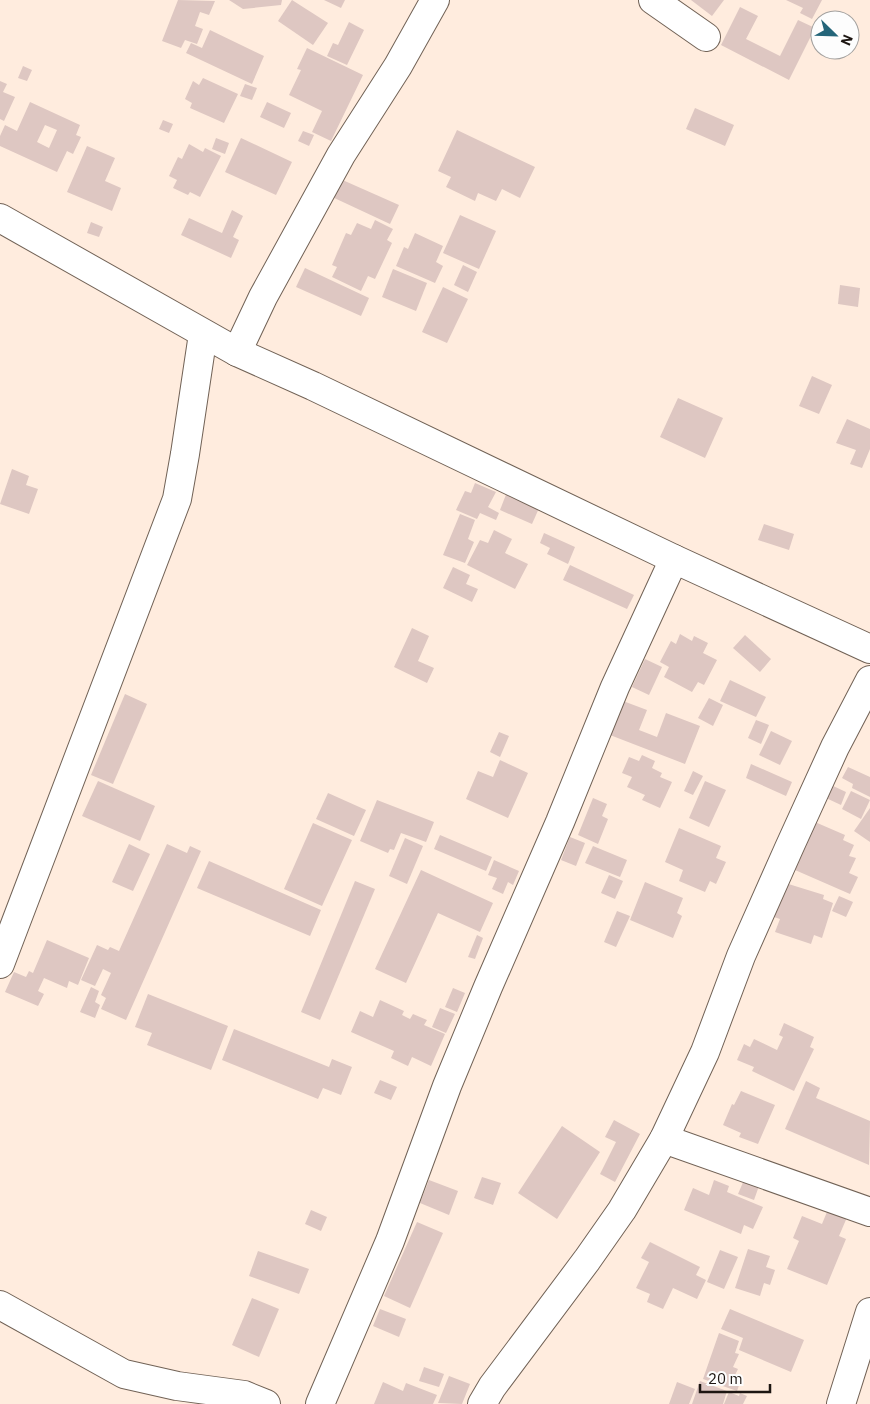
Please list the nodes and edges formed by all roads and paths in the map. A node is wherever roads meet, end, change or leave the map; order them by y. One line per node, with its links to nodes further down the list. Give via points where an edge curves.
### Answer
1 (435, 0): 6 (street, via 398,66 341,155 263,296)
2 (653, 0): 3 (street)
3 (706, 37)
4 (0, 218): 5 (street)
5 (204, 334): 6 (street); 10 (street, via 176,499)
6 (237, 352): 7 (street)
7 (674, 559): 8 (street); 16 (street, via 615,687 480,1005 390,1241)
8 (870, 649)
9 (870, 680): 11 (street, via 789,848 741,956 705,1052)
10 (0, 964)
11 (664, 1139): 12 (street); 17 (street, via 622,1210)
12 (870, 1212)
13 (0, 1305): 15 (street, via 124,1374 177,1386 244,1395)
14 (870, 1312): 18 (street)
15 (266, 1404)
16 (320, 1404)
17 (482, 1404)
18 (841, 1404)

